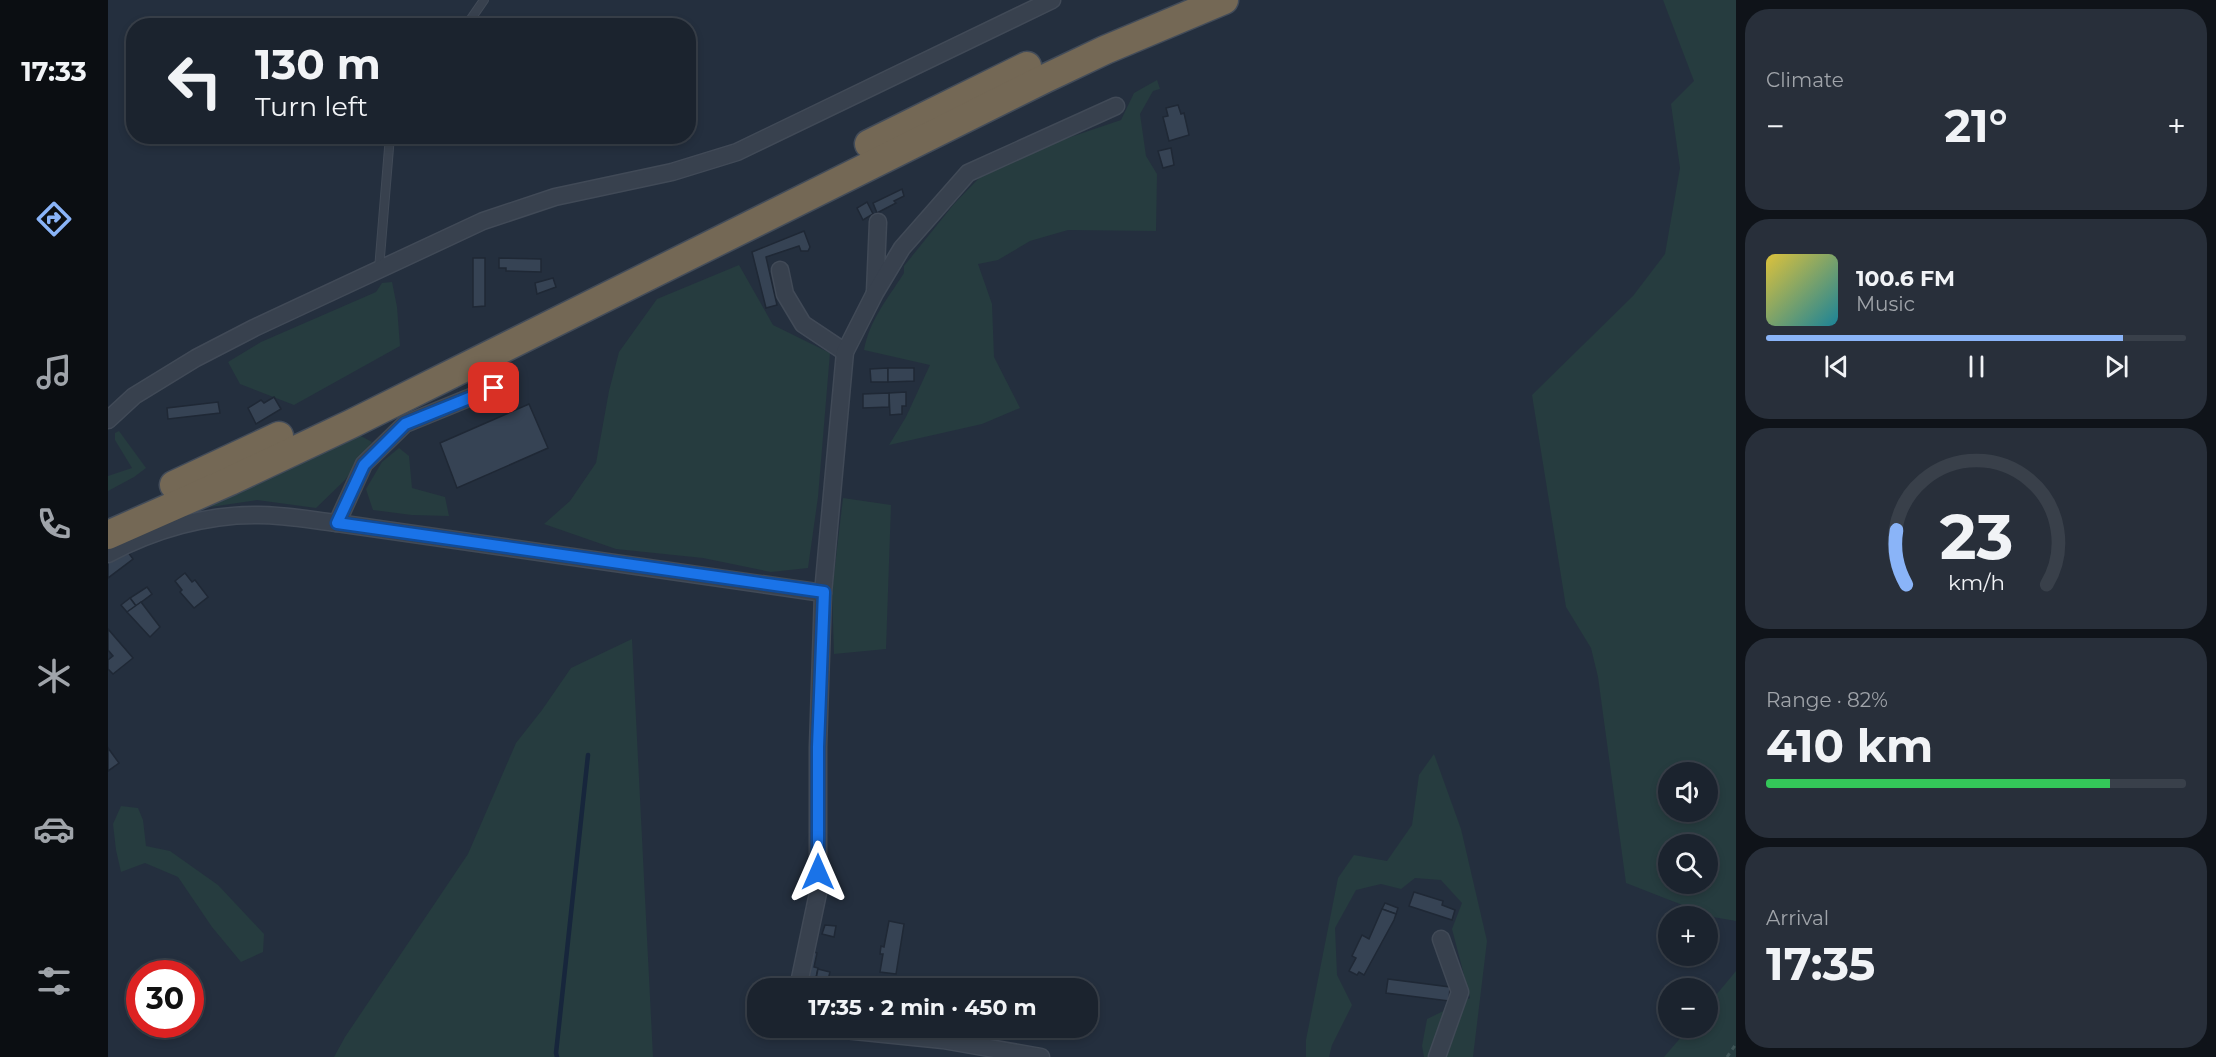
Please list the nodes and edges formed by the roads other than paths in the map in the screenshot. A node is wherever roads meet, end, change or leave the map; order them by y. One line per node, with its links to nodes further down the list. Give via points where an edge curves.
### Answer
1 (484, 0): 5 (lane)
2 (1052, 0): 9 (street, via 737,152 672,172 555,197 483,221)
3 (1173, 0): 15 (highway, via 1082,39 325,415)
4 (1224, 0): 17 (highway, via 1044,79 351,424)
5 (472, 18)
6 (1116, 106): 11 (street, via 968,173 902,248)
7 (389, 144): 9 (lane)
8 (878, 222): 11 (street)
9 (380, 269): 14 (street, via 196,358 134,396)
10 (780, 270): 12 (street, via 785,294 803,324)
11 (875, 293): 12 (street)
12 (845, 352): 19 (street)
13 (494, 388): 16 (street, via 405,424 364,465)
14 (108, 420)
15 (108, 513)
16 (337, 523): 18 (street, via 260,515 220,516 169,529); 19 (street)
17 (108, 535)
18 (108, 554)
19 (824, 592): 21 (street, via 818,892)
20 (1441, 939): 24 (street, via 1460,992)
21 (800, 978)
22 (924, 1038): 23 (street)
23 (1041, 1057)
24 (1437, 1057)

